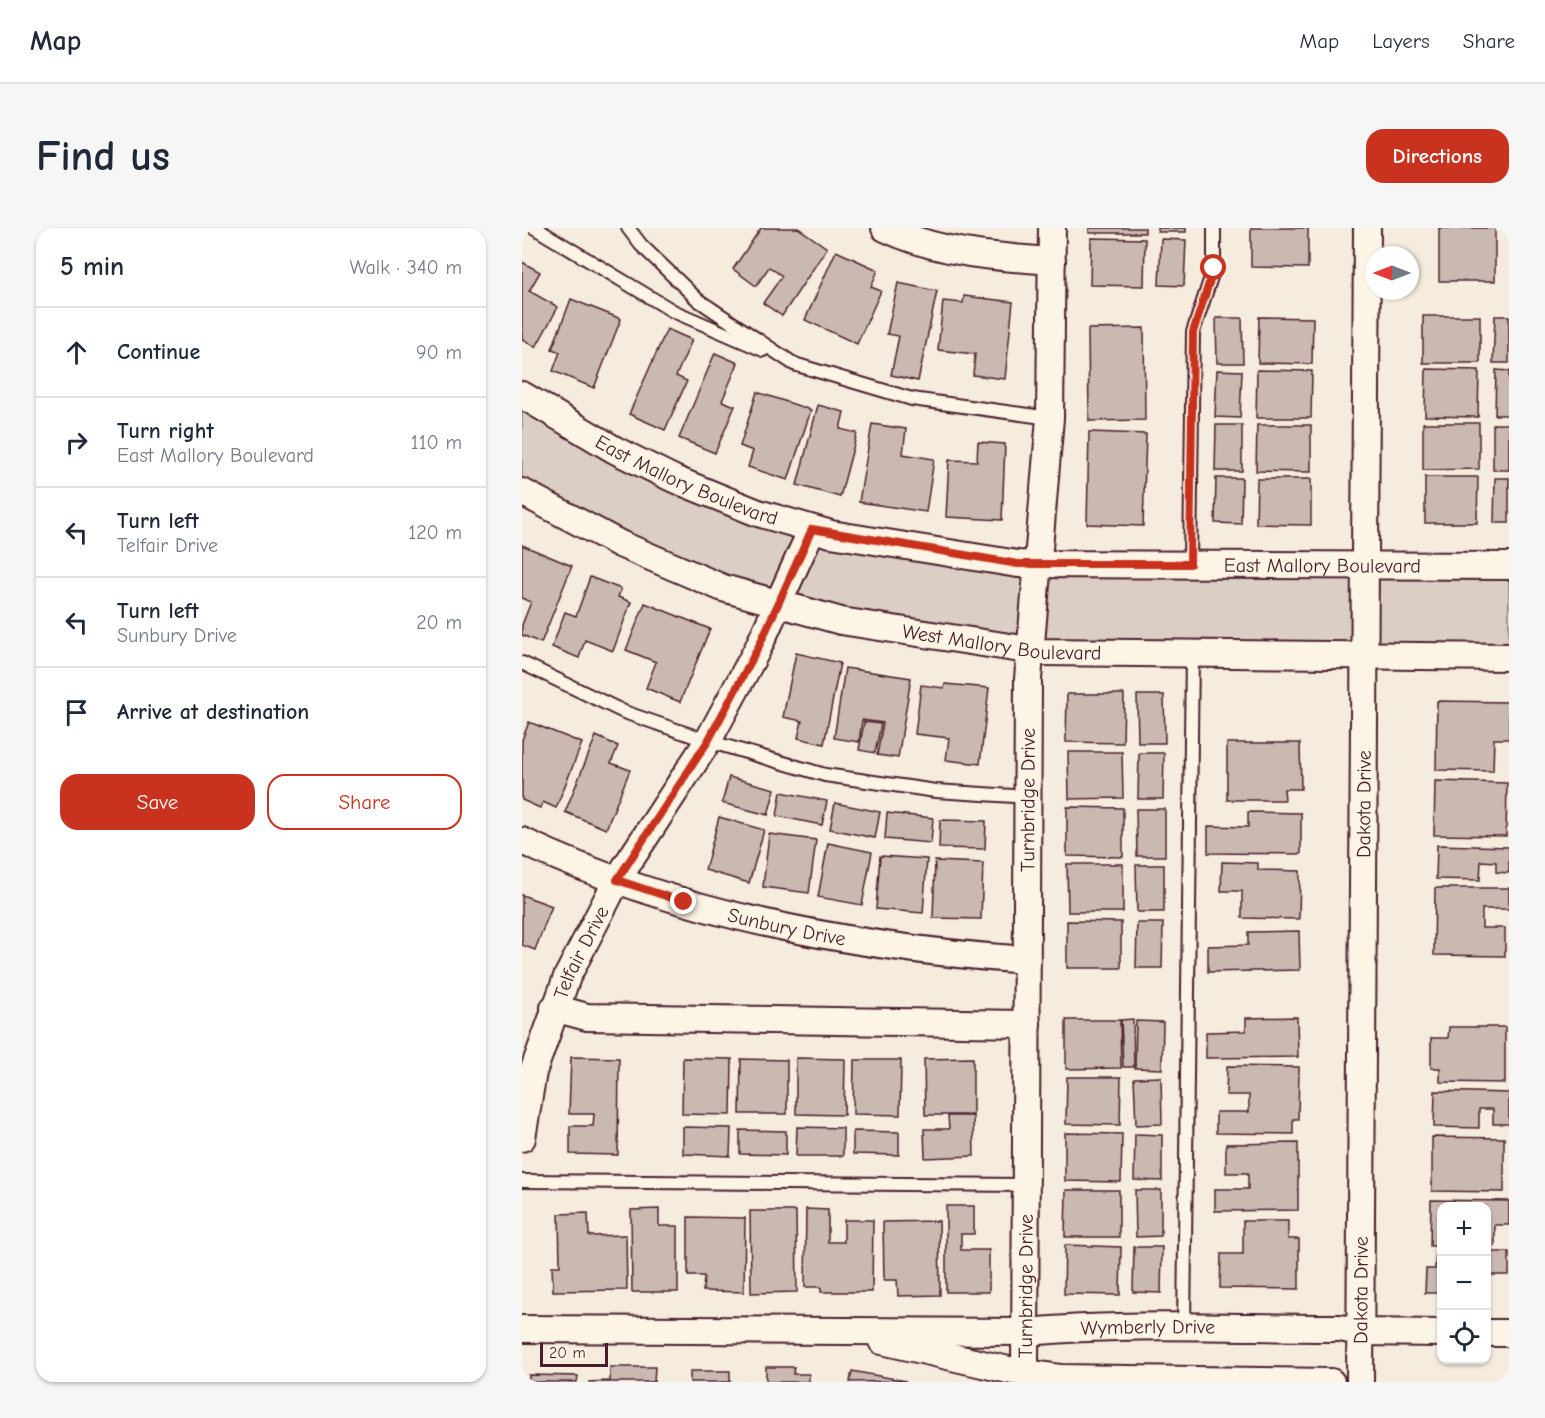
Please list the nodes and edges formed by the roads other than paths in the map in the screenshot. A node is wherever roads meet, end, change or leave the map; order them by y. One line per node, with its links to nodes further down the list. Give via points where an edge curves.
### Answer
1 (535, 228): 8 (lane, via 673,311)
2 (628, 228): 8 (lane, via 698,300)
3 (885, 228): 7 (street, via 903,237 984,257)
4 (1052, 228): 7 (street, Turnbridge Drive)
5 (1214, 228): 14 (lane, via 1214,268 1193,332)
6 (1367, 228): 15 (street, Dakota Drive)
7 (1052, 261): 10 (street, Turnbridge Drive)
8 (794, 364): 10 (lane, via 912,399)
9 (522, 395): 12 (street, East Mallory Boulevard, via 615,450 674,478 758,513)
10 (1050, 418): 13 (street, Turnbridge Drive)
11 (522, 492): 17 (street, West Mallory Boulevard, via 620,544 723,588)
12 (812, 529): 13 (street, East Mallory Boulevard); 17 (street, Telfair Drive)
13 (1037, 564): 14 (street, East Mallory Boulevard); 18 (street, Turnbridge Drive)
14 (1190, 564): 15 (street, East Mallory Boulevard)
15 (1364, 564): 16 (street, East Mallory Boulevard); 20 (street, Dakota Drive)
16 (1509, 566)
17 (778, 604): 18 (street, West Mallory Boulevard, via 842,621); 23 (street, Telfair Drive)
18 (1033, 651): 19 (street, West Mallory Boulevard); 24 (street, Turnbridge Drive, via 1028,679)
19 (1192, 655): 20 (street, West Mallory Boulevard); 33 (lane)
20 (1364, 656): 21 (street, West Mallory Boulevard); 37 (street, Dakota Drive)
21 (1509, 657)
22 (522, 663): 23 (lane, via 624,712)
23 (708, 741): 24 (lane, via 825,775 936,791); 26 (street, Telfair Drive)
24 (1028, 797): 27 (street, Turnbridge Drive)
25 (522, 841): 26 (street, Sunbury Drive)
26 (617, 880): 27 (street, Sunbury Drive, via 684,902 795,930 918,952); 28 (street, Telfair Drive)
27 (1027, 960): 29 (street, Turnbridge Drive)
28 (554, 1008): 29 (street, via 587,1017); 30 (street, Telfair Drive, via 533,1072)
29 (1027, 1024): 32 (street, Turnbridge Drive)
30 (522, 1138)
31 (522, 1180): 32 (lane)
32 (1027, 1185): 36 (street, Turnbridge Drive)
33 (1184, 1327): 36 (street, Wymberly Drive, via 1078,1327); 37 (street, Wymberly Drive, via 1340,1328)
34 (522, 1329): 35 (street, Wymberly Drive)
35 (853, 1332): 36 (street, Wymberly Drive); 41 (street, Wymberly Drive, via 900,1347)
36 (1026, 1332): 41 (street, Turnbridge Drive)
37 (1360, 1332): 38 (street, Wymberly Drive); 44 (street, Dakota Drive)
38 (1437, 1333)
39 (1491, 1333): 40 (street)
40 (1509, 1333)
41 (1026, 1373): 42 (street, Wymberly Drive, via 1060,1378)
42 (1167, 1380): 43 (street, Wymberly Drive)
43 (1331, 1382)
44 (1360, 1382)

